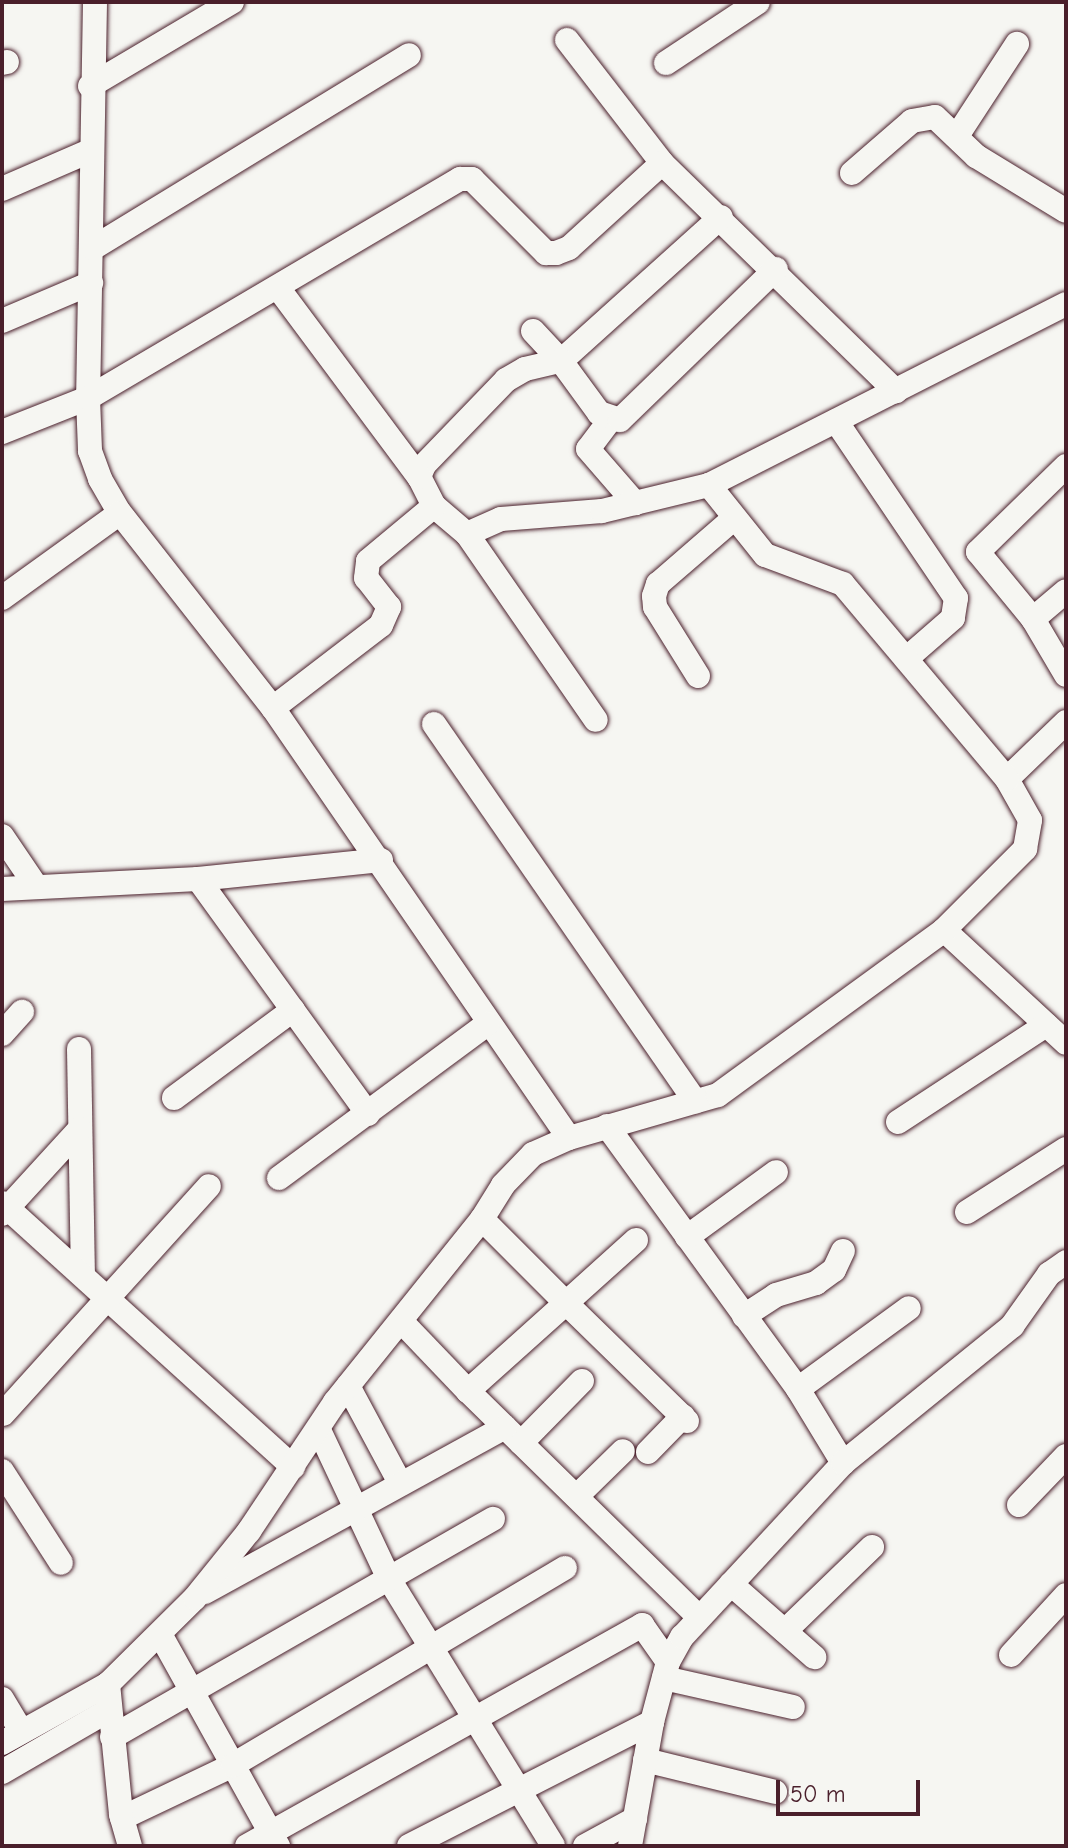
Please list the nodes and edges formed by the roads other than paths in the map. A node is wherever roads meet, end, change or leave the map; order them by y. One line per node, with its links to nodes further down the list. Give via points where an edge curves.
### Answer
1 (95, 2): 8 (street)
2 (232, 2): 8 (street)
3 (758, 2): 7 (street)
4 (567, 40): 11 (street)
5 (1017, 44): 9 (street)
6 (409, 55): 16 (street)
7 (666, 63)
8 (90, 86): 10 (street)
9 (957, 136): 12 (street, via 935,117 924,116); 14 (street, via 1011,180)
10 (92, 150): 13 (street); 16 (street)
11 (662, 163): 15 (street); 19 (street, via 569,248 556,253 546,253 472,179 460,179)
12 (852, 173)
13 (2, 189)
14 (1066, 211)
15 (721, 217): 17 (street); 23 (street)
16 (93, 248): 18 (street)
17 (776, 269): 24 (street); 26 (street, via 628,414)
18 (91, 283): 21 (street); 25 (street)
19 (279, 289): 25 (street); 30 (street)
20 (1066, 304): 24 (street)
21 (2, 321)
22 (533, 331): 23 (street)
23 (561, 361): 26 (street); 30 (street, via 506,380 424,465)
24 (896, 391): 27 (street)
25 (88, 398): 28 (street); 34 (street, via 90,451)
26 (610, 420): 32 (street, via 588,449)
27 (836, 421): 31 (street); 40 (street, via 956,598 953,618)
28 (2, 432)
29 (1066, 466): 39 (street, via 978,552)
30 (419, 477): 33 (street)
31 (709, 485): 32 (street); 35 (street)
32 (635, 503): 36 (street, via 588,513 514,517)
33 (434, 506): 36 (street); 43 (street, via 368,561 366,578 389,607 381,625)
34 (120, 513): 38 (street); 43 (street)
35 (732, 520): 40 (street, via 765,555 843,584); 42 (street, via 658,584 654,596 655,607)
36 (467, 534): 44 (street)
37 (1066, 591): 39 (street)
38 (2, 598)
39 (1033, 619): 41 (street)
40 (906, 659): 47 (street)
41 (1066, 675)
42 (698, 676)
43 (273, 708): 49 (street)
44 (596, 720)
45 (1066, 722): 47 (street)
46 (434, 724): 62 (street)
47 (1007, 779): 53 (street, via 1030,820 1025,849)
48 (2, 836): 51 (street)
49 (381, 860): 50 (street); 56 (street)
50 (198, 879): 51 (street); 54 (street)
51 (36, 886): 52 (street)
52 (2, 889)
53 (944, 930): 57 (street); 62 (street, via 718,1095)
54 (293, 1010): 61 (street); 63 (street)
55 (22, 1012): 58 (street)
56 (487, 1024): 63 (street); 67 (street)
57 (1046, 1025): 59 (street); 64 (street)
58 (2, 1034)
59 (1066, 1043)
60 (79, 1049): 66 (street)
61 (174, 1098)
62 (695, 1101): 65 (street)
63 (368, 1114): 70 (street)
64 (898, 1122)
65 (607, 1126): 67 (street); 75 (street)
66 (80, 1129): 72 (street); 79 (street)
67 (569, 1138): 74 (street, via 533,1154 503,1185)
68 (1066, 1149): 73 (street)
69 (776, 1172): 75 (street)
70 (279, 1178)
71 (209, 1186): 80 (street)
72 (4, 1208): 79 (street)
73 (967, 1212)
74 (482, 1219): 81 (street); 84 (street)
75 (687, 1237): 83 (street)
76 (636, 1240): 81 (street)
77 (843, 1251): 83 (street, via 834,1270 816,1283 776,1295)
78 (1066, 1262): 93 (street, via 1049,1274 1012,1326)
79 (83, 1275): 80 (street)
80 (107, 1299): 89 (street); 94 (street)
81 (566, 1303): 88 (street); 97 (street, via 685,1419)
82 (909, 1308): 87 (street)
83 (744, 1316): 87 (street)
84 (401, 1321): 86 (street); 88 (street)
85 (582, 1381): 91 (street)
86 (348, 1386): 90 (street); 96 (street)
87 (798, 1389): 93 (street)
88 (468, 1391): 91 (street)
89 (3, 1414)
90 (319, 1430): 94 (street); 99 (street)
91 (513, 1435): 96 (street); 97 (street)
92 (1066, 1456): 98 (street)
93 (843, 1463): 105 (street)
94 (293, 1467): 107 (street)
95 (2, 1471): 102 (street)
96 (400, 1483): 99 (street)
97 (577, 1496): 108 (street)
98 (1019, 1505)
99 (353, 1509): 104 (street); 107 (street)
100 (493, 1519): 104 (street)
101 (872, 1547): 109 (street)
102 (61, 1563)
103 (565, 1568): 111 (street)
104 (389, 1579): 111 (street); 116 (street)
105 (731, 1584): 108 (street); 109 (street)
106 (1066, 1595): 112 (street)
107 (195, 1598): 110 (street)
108 (698, 1616): 114 (street)
109 (785, 1631): 113 (street)
110 (160, 1634): 115 (street); 116 (street)
111 (431, 1647): 120 (street); 125 (street)
112 (1011, 1655)
113 (814, 1657)
114 (666, 1670): 118 (street); 120 (street, via 642,1625); 121 (street)
115 (108, 1684): 119 (street); 122 (street)
116 (191, 1691): 123 (street); 125 (street)
117 (2, 1699): 122 (street)
118 (793, 1707)
119 (109, 1710): 123 (street); 126 (street)
120 (479, 1720): 127 (street); 131 (street)
121 (652, 1722): 124 (street); 127 (street)
122 (12, 1737)
123 (112, 1737): 129 (street)
124 (645, 1760): 128 (street); 130 (street)
125 (233, 1765): 129 (street); 131 (street)
126 (2, 1772)
127 (519, 1787): 134 (street); 135 (street)
128 (775, 1792)
129 (122, 1818): 132 (street)
130 (635, 1819): 136 (street); 137 (street)
131 (274, 1840): 133 (street)
132 (130, 1846)
133 (247, 1846)
134 (409, 1846)
135 (553, 1846)
136 (585, 1846)
137 (630, 1846)

